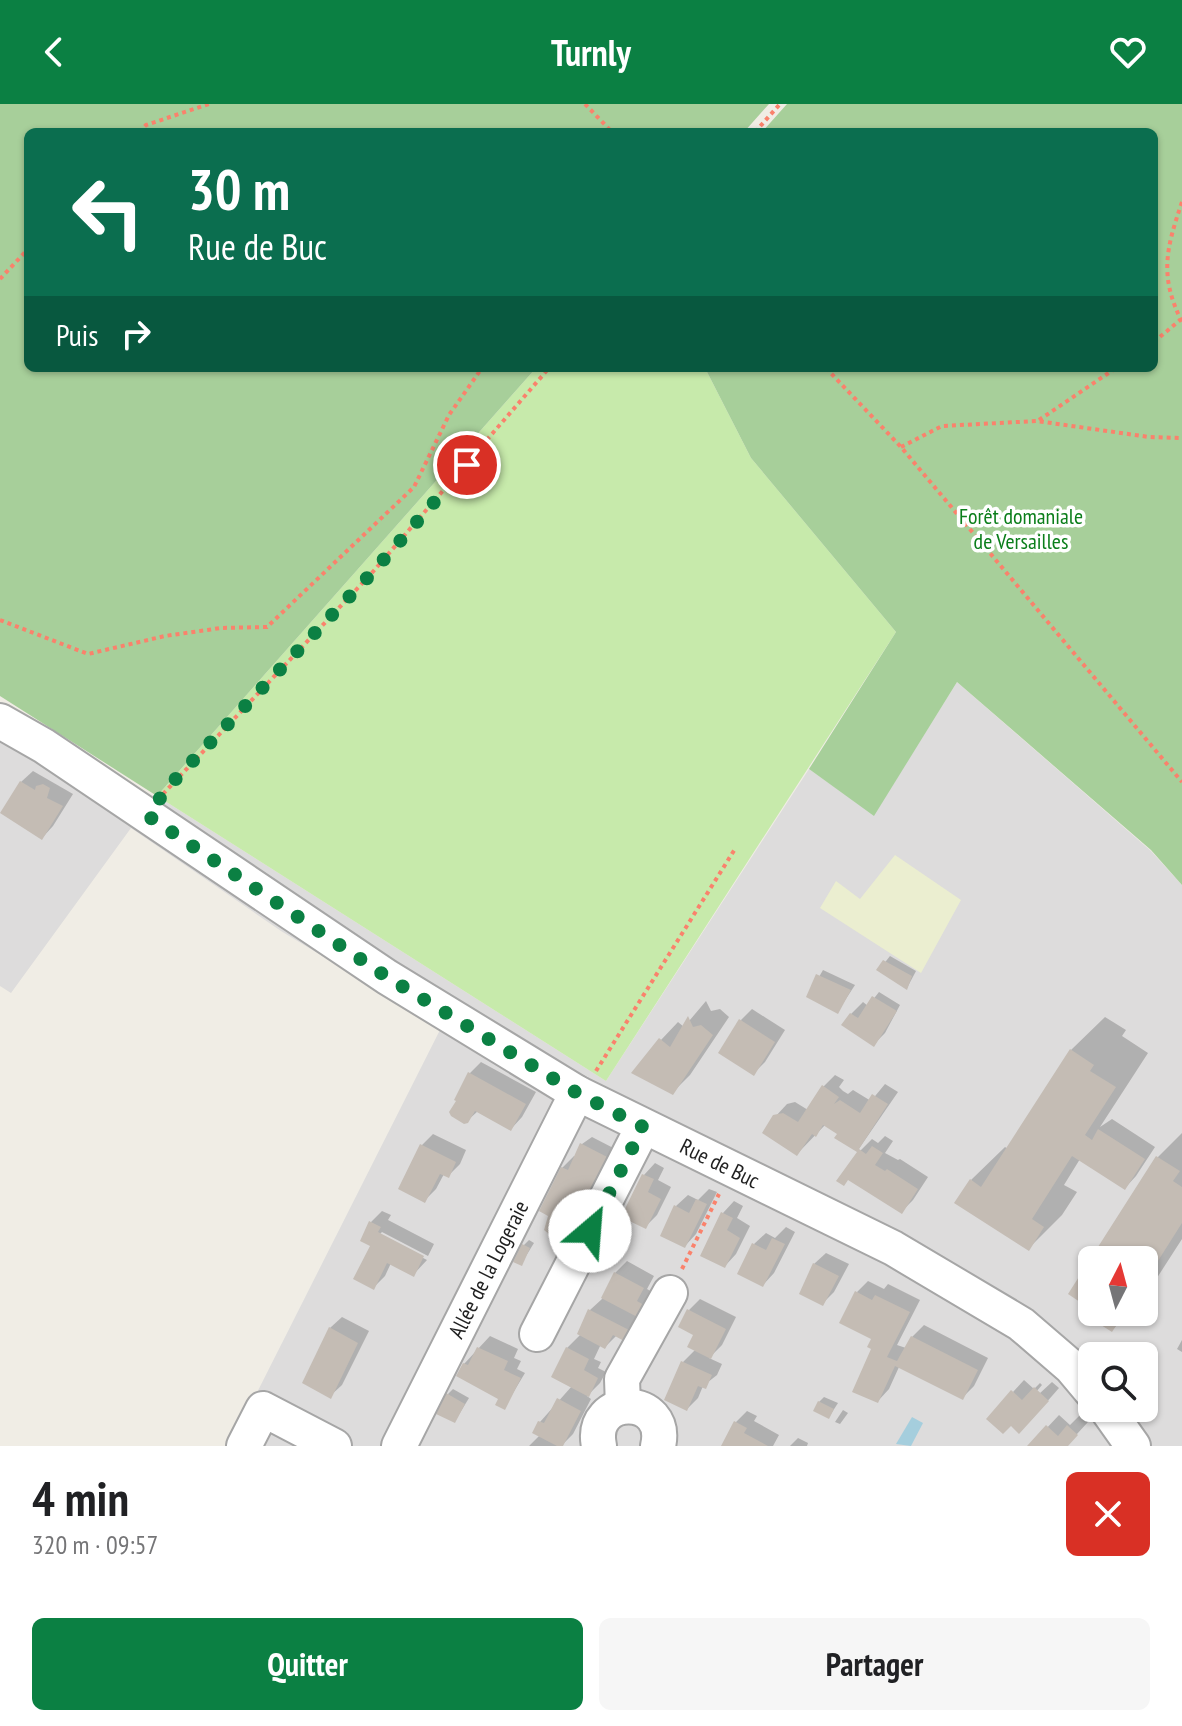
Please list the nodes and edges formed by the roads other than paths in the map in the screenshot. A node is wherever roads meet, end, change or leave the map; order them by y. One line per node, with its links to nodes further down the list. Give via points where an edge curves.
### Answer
1 (0, 721): 2 (street, Rue de Buc, via 387,977)
2 (577, 1093): 3 (street, Rue de Buc); 11 (street, Allée de la Logeraie)
3 (643, 1127): 5 (street); 6 (street, Rue de Buc, via 893,1248 1021,1324)
4 (670, 1293): 7 (street, via 622,1379)
5 (537, 1334)
6 (1078, 1375)
7 (623, 1406): 12 (street, via 601,1423); 13 (street, via 650,1414 659,1430)
8 (1116, 1422): 14 (street)
9 (244, 1446): 10 (street, via 263,1409)
10 (334, 1446)
11 (399, 1446)
12 (599, 1446)
13 (658, 1446)
14 (1133, 1446)

